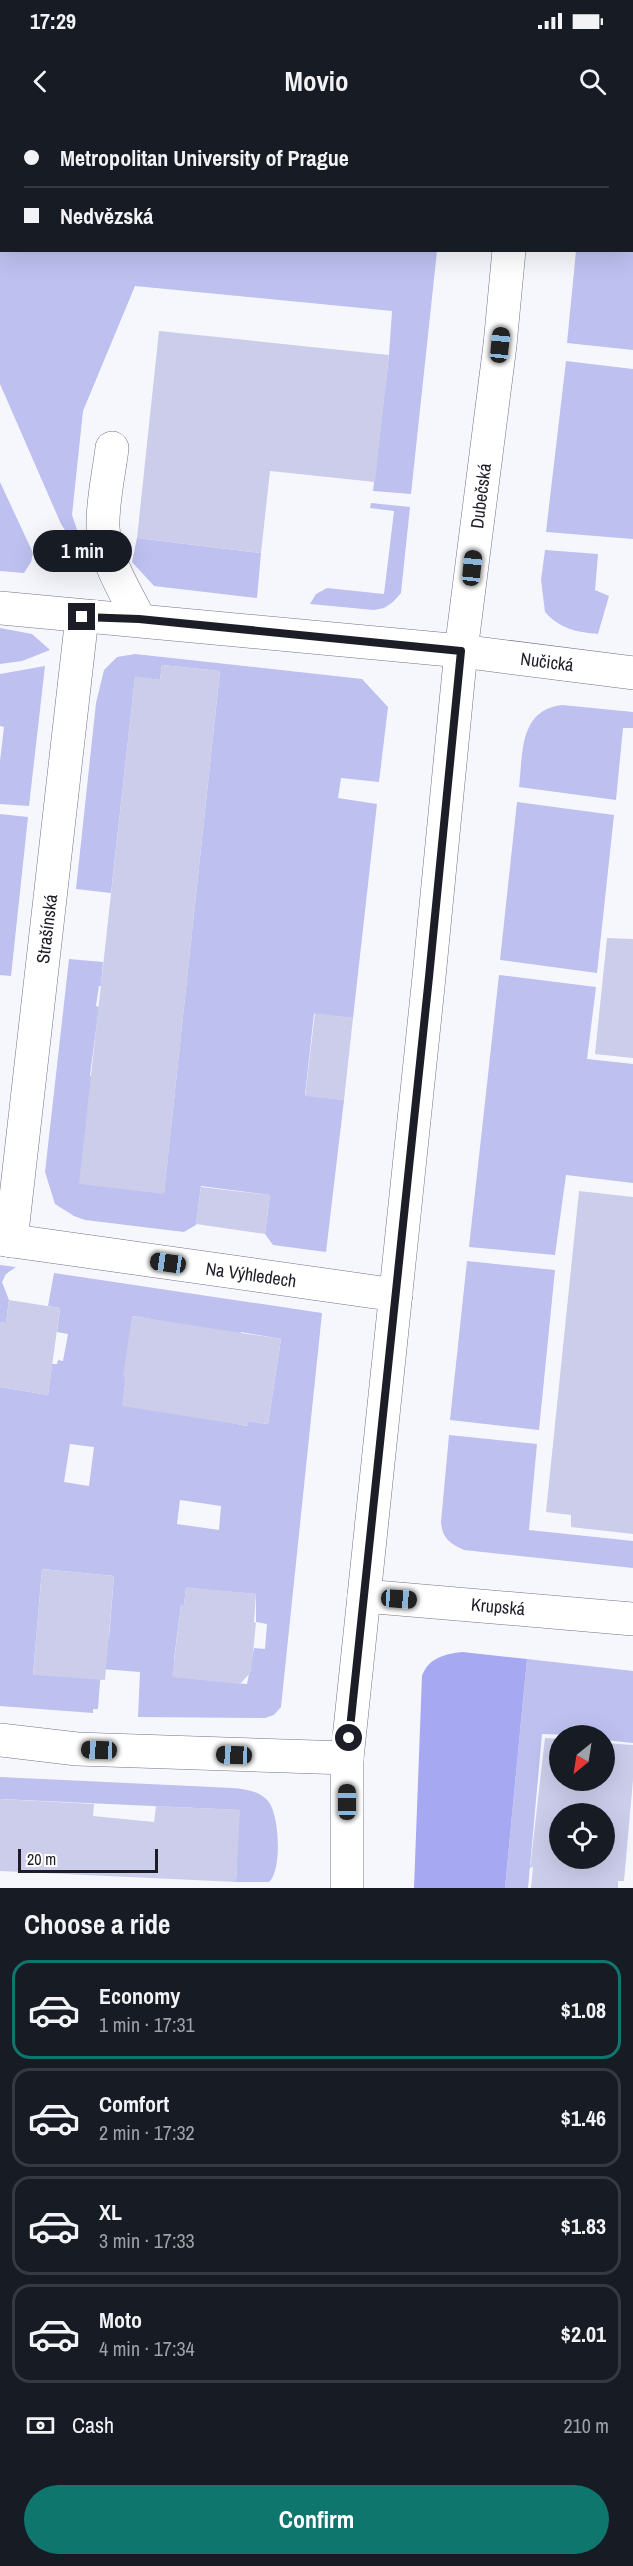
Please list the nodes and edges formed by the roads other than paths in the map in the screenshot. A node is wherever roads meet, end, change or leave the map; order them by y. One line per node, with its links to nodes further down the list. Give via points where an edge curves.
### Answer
1 (509, 252): 6 (street, Dubečská)
2 (112, 448): 5 (street, via 103,516 104,539)
3 (0, 608): 4 (street, Nučická)
4 (82, 617): 5 (street, Nučická); 8 (street, Strašínská)
5 (139, 619): 6 (street, Nučická)
6 (461, 651): 7 (street, Nučická); 9 (street, Dubečská)
7 (633, 673)
8 (5, 1240): 9 (street, Na Výhledech)
9 (396, 1295): 10 (street, Dubečská)
10 (364, 1596): 11 (street, Krupská); 13 (street, Dubečská)
11 (633, 1619)
12 (0, 1740): 13 (street, via 77,1749)
13 (347, 1758): 14 (street, Dubečská)
14 (347, 1888)

